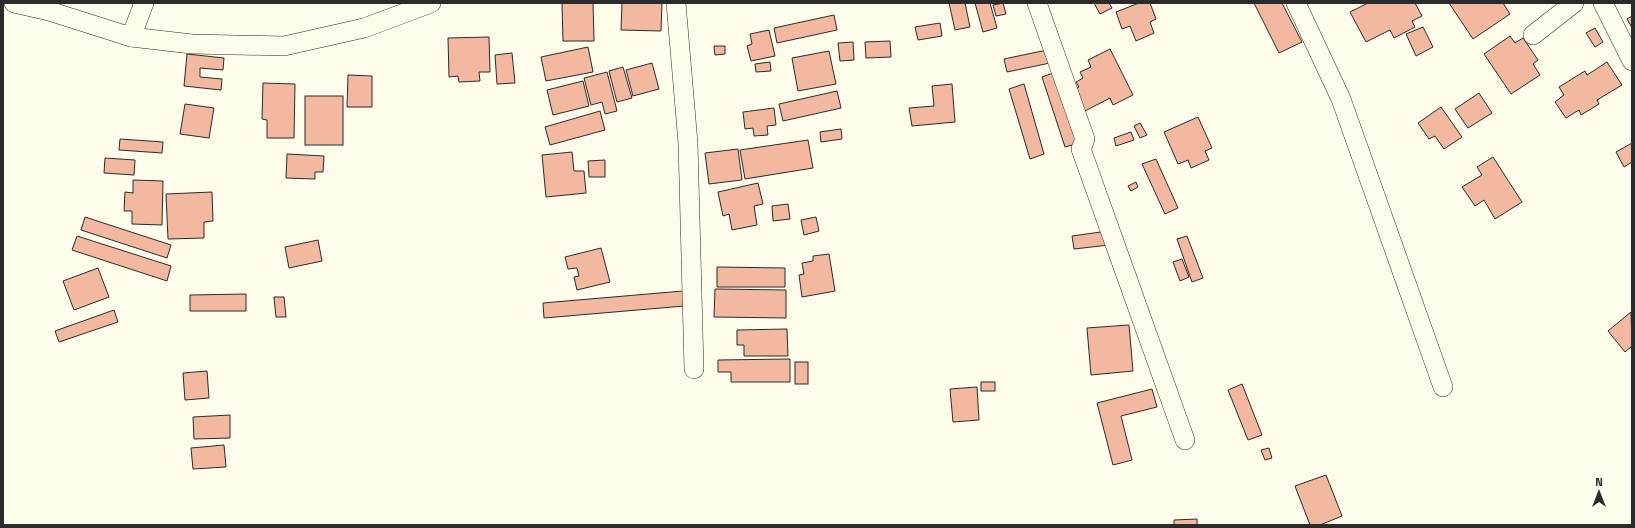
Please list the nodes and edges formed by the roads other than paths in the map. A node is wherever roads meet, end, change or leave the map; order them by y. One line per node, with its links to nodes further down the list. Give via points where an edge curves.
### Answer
1 (14, 3): 10 (street, via 49,11)
2 (144, 3): 10 (street)
3 (431, 3): 10 (street, via 364,28 284,46 192,44)
4 (676, 3): 12 (street, via 688,143)
5 (1038, 3): 14 (street, via 1085,139 1081,149)
6 (1296, 3): 13 (street, via 1341,99)
7 (1574, 3): 9 (street)
8 (1603, 3): 11 (street)
9 (1533, 35)
10 (131, 37)
11 (1632, 61)
12 (694, 369)
13 (1443, 386)
14 (1184, 440)

